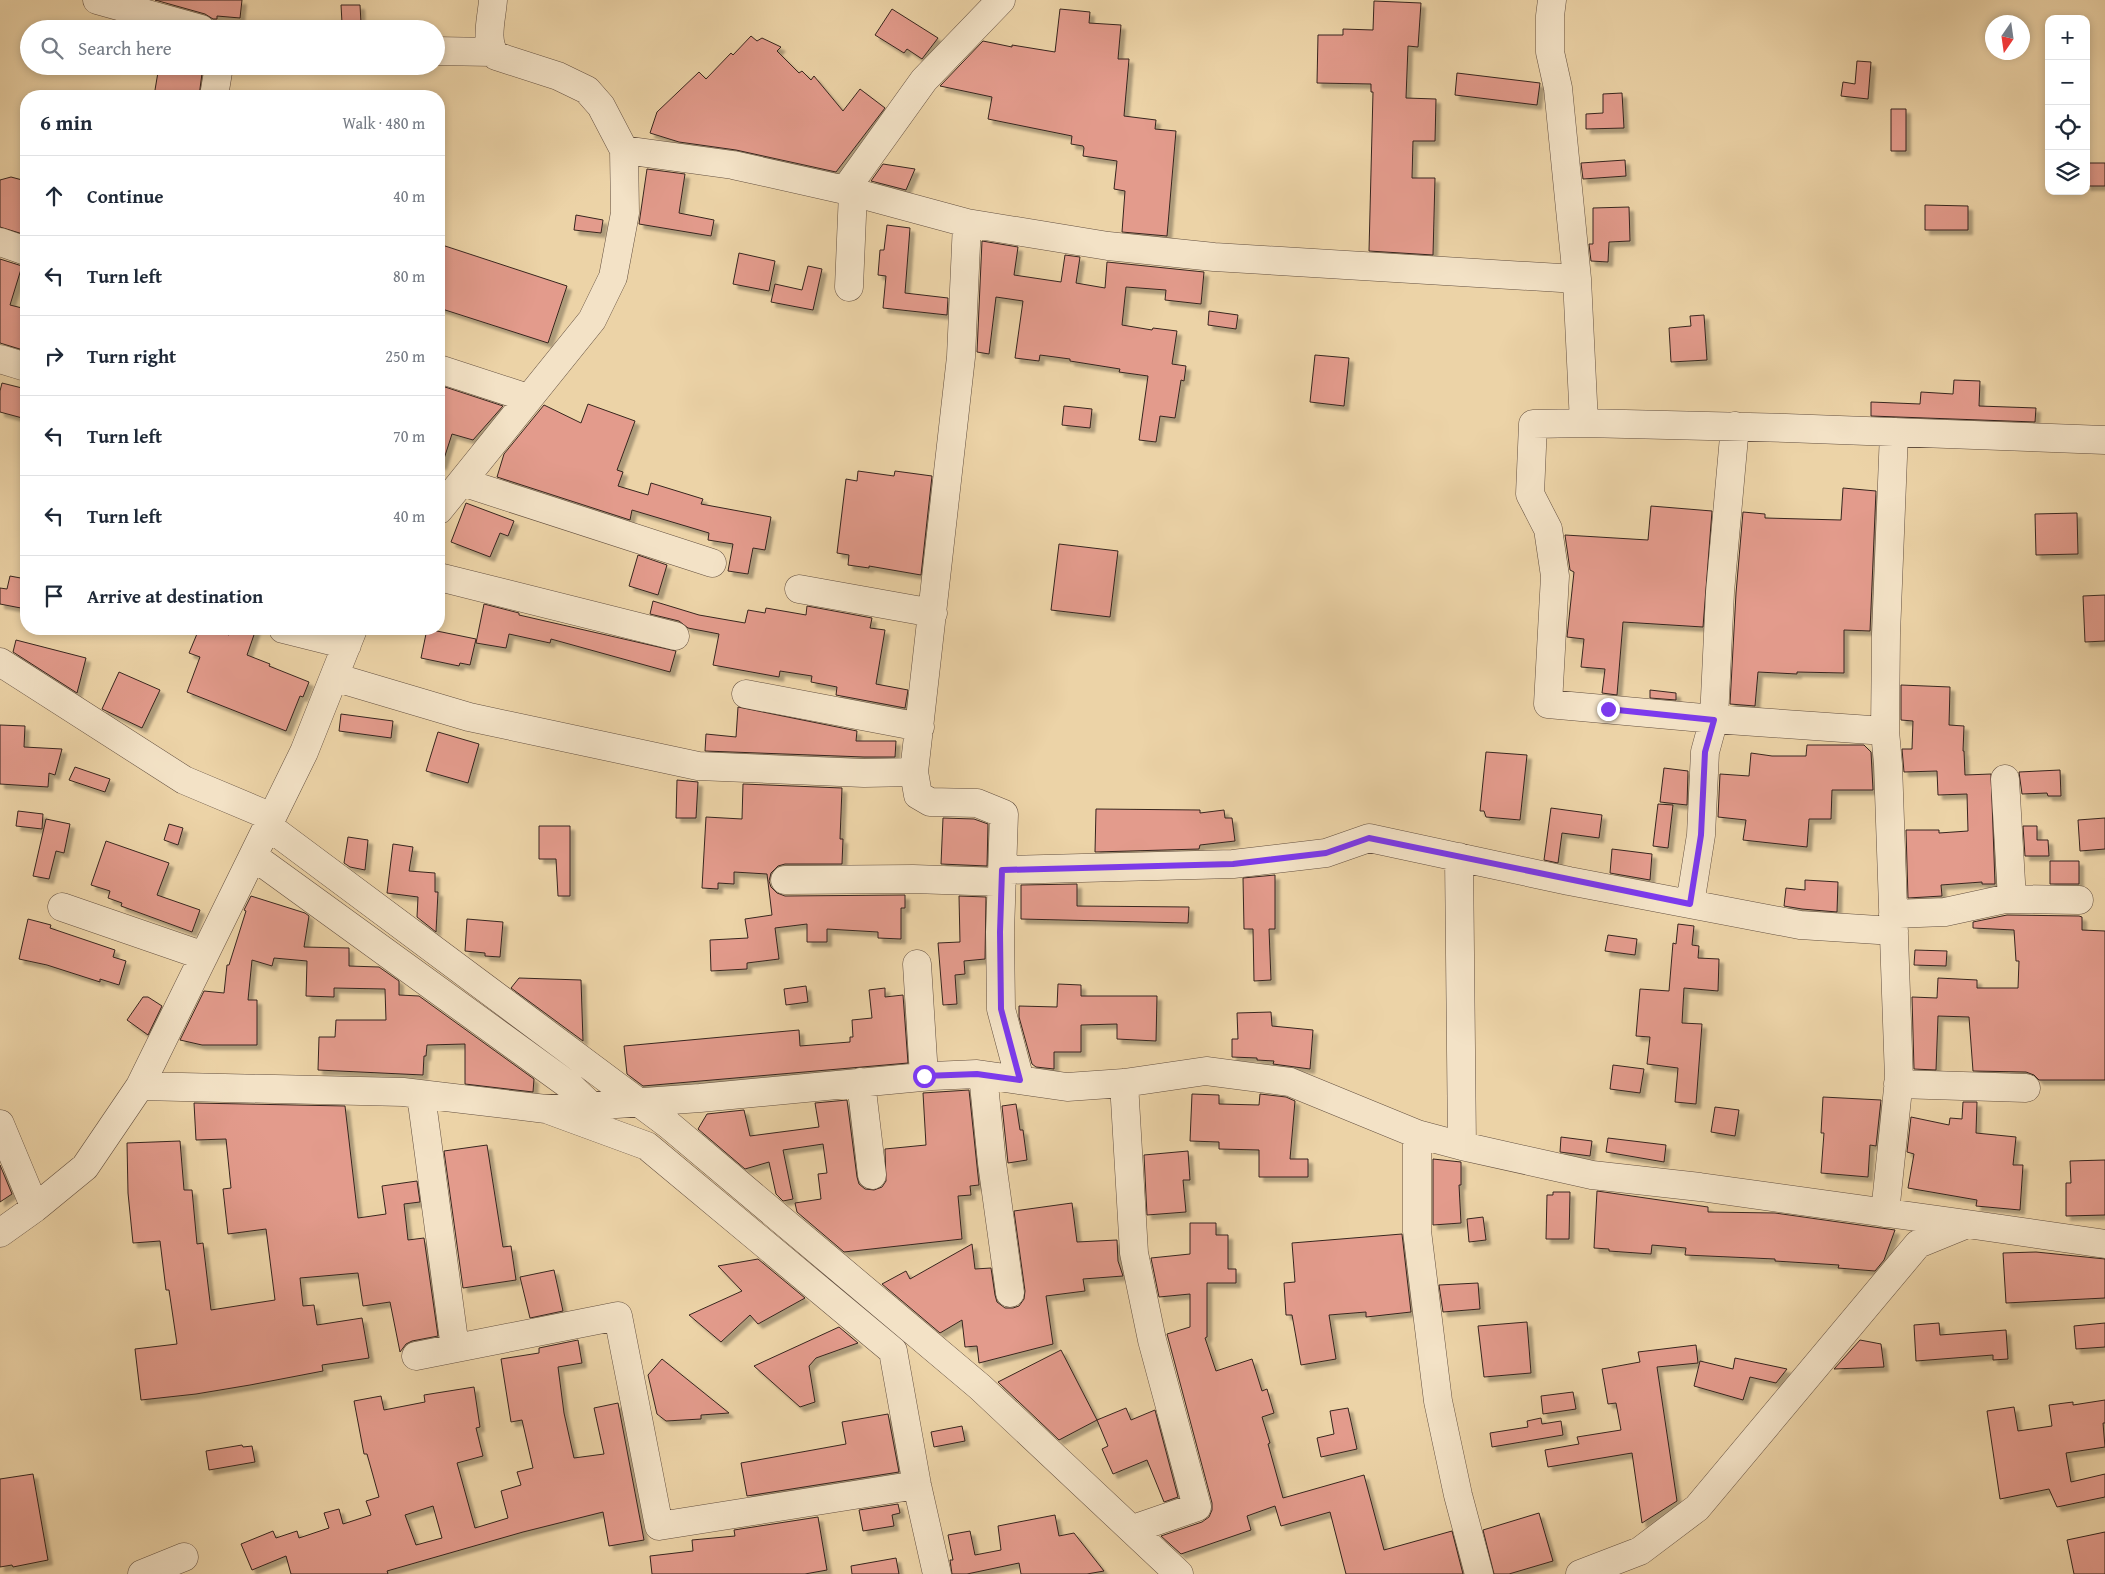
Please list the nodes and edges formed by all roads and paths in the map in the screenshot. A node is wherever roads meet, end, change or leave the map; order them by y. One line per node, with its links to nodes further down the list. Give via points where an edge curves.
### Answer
1 (97, 0): 5 (street)
2 (493, 0): 7 (street)
3 (1001, 0): 11 (street, via 924,80)
4 (1552, 0): 15 (street, via 1550,52 1558,88)
5 (169, 20)
6 (445, 51): 7 (street)
7 (492, 52): 10 (street, via 499,58 558,76 587,90 602,106)
8 (218, 75): 9 (street)
9 (215, 90)
10 (624, 150): 11 (street, via 733,165); 20 (street, via 625,213 613,277 592,320)
11 (849, 191): 12 (street); 16 (street)
12 (967, 223): 15 (street, via 1108,246 1214,257); 29 (street, via 961,357)
13 (0, 242): 14 (street)
14 (20, 249)
15 (1577, 279): 21 (street)
16 (848, 287)
17 (0, 359): 18 (street)
18 (20, 365)
19 (445, 371): 20 (street)
20 (528, 398): 25 (street)
21 (1584, 423): 22 (street); 36 (street, via 1533,424 1530,494 1548,529 1556,576 1548,704)
22 (1735, 426): 23 (street); 36 (street, via 1720,592)
23 (1894, 432): 24 (street); 38 (street)
24 (2105, 440)
25 (448, 494): 26 (street)
26 (712, 563)
27 (445, 578): 31 (street)
28 (799, 589): 29 (street)
29 (933, 614): 37 (street)
30 (333, 635): 32 (street)
31 (675, 636)
32 (350, 637): 34 (street)
33 (0, 662): 41 (street, via 184,780)
34 (334, 677): 39 (street, via 469,717 698,766 864,774); 41 (street, via 304,752)
35 (746, 694): 37 (street)
36 (1714, 720): 38 (street); 48 (street, via 1705,752 1701,835)
37 (920, 728): 39 (street)
38 (1885, 731): 50 (street)
39 (914, 772): 44 (street, via 918,795 930,802 977,803 1004,814)
40 (2005, 779): 46 (street)
41 (270, 822): 42 (street); 62 (street)
42 (253, 856): 51 (street); 63 (street, via 570,1086)
43 (1459, 857): 44 (street, via 1369,838 1326,853 1233,864); 48 (street); 67 (street)
44 (1002, 876): 45 (street); 55 (street, via 1001,1009)
45 (785, 880)
46 (2012, 899): 47 (street); 50 (street)
47 (2079, 900)
48 (1690, 904): 50 (street, via 1800,925)
49 (62, 908): 51 (street)
50 (1893, 923): 58 (street)
51 (204, 956): 59 (street)
52 (917, 964): 54 (street)
53 (983, 1075): 54 (street); 55 (street); 74 (street)
54 (924, 1076): 56 (street)
55 (1020, 1080): 57 (street, via 1067,1087)
56 (861, 1082): 62 (street); 68 (street)
57 (1124, 1083): 66 (street, via 1206,1071 1290,1082); 78 (street, via 1134,1253 1152,1340 1197,1507)
58 (1898, 1084): 60 (street); 70 (street)
59 (140, 1086): 61 (street); 69 (street, via 85,1167)
60 (2026, 1088)
61 (421, 1095): 64 (street); 75 (street)
62 (637, 1102): 63 (street); 78 (street, via 669,1125 980,1387)
63 (591, 1106): 64 (street)
64 (546, 1109): 77 (street, via 647,1146 893,1351)
65 (0, 1124): 69 (street)
66 (1417, 1134): 67 (street); 83 (street, via 1417,1231 1438,1401)
67 (1462, 1146): 70 (street, via 1592,1175)
68 (872, 1175)
69 (35, 1208): 72 (street)
70 (1884, 1213): 71 (street)
71 (1967, 1224): 73 (street); 84 (street, via 1918,1244 1697,1508 1640,1551)
72 (0, 1233)
73 (2105, 1244)
74 (1010, 1293)
75 (455, 1348): 76 (street); 77 (street, via 618,1316 659,1526)
76 (416, 1356)
77 (917, 1485): 81 (street)
78 (1133, 1529): 82 (street)
79 (184, 1557): 80 (street)
80 (142, 1574)
81 (937, 1574)
82 (1179, 1574)
83 (1479, 1574)
84 (1580, 1574)

